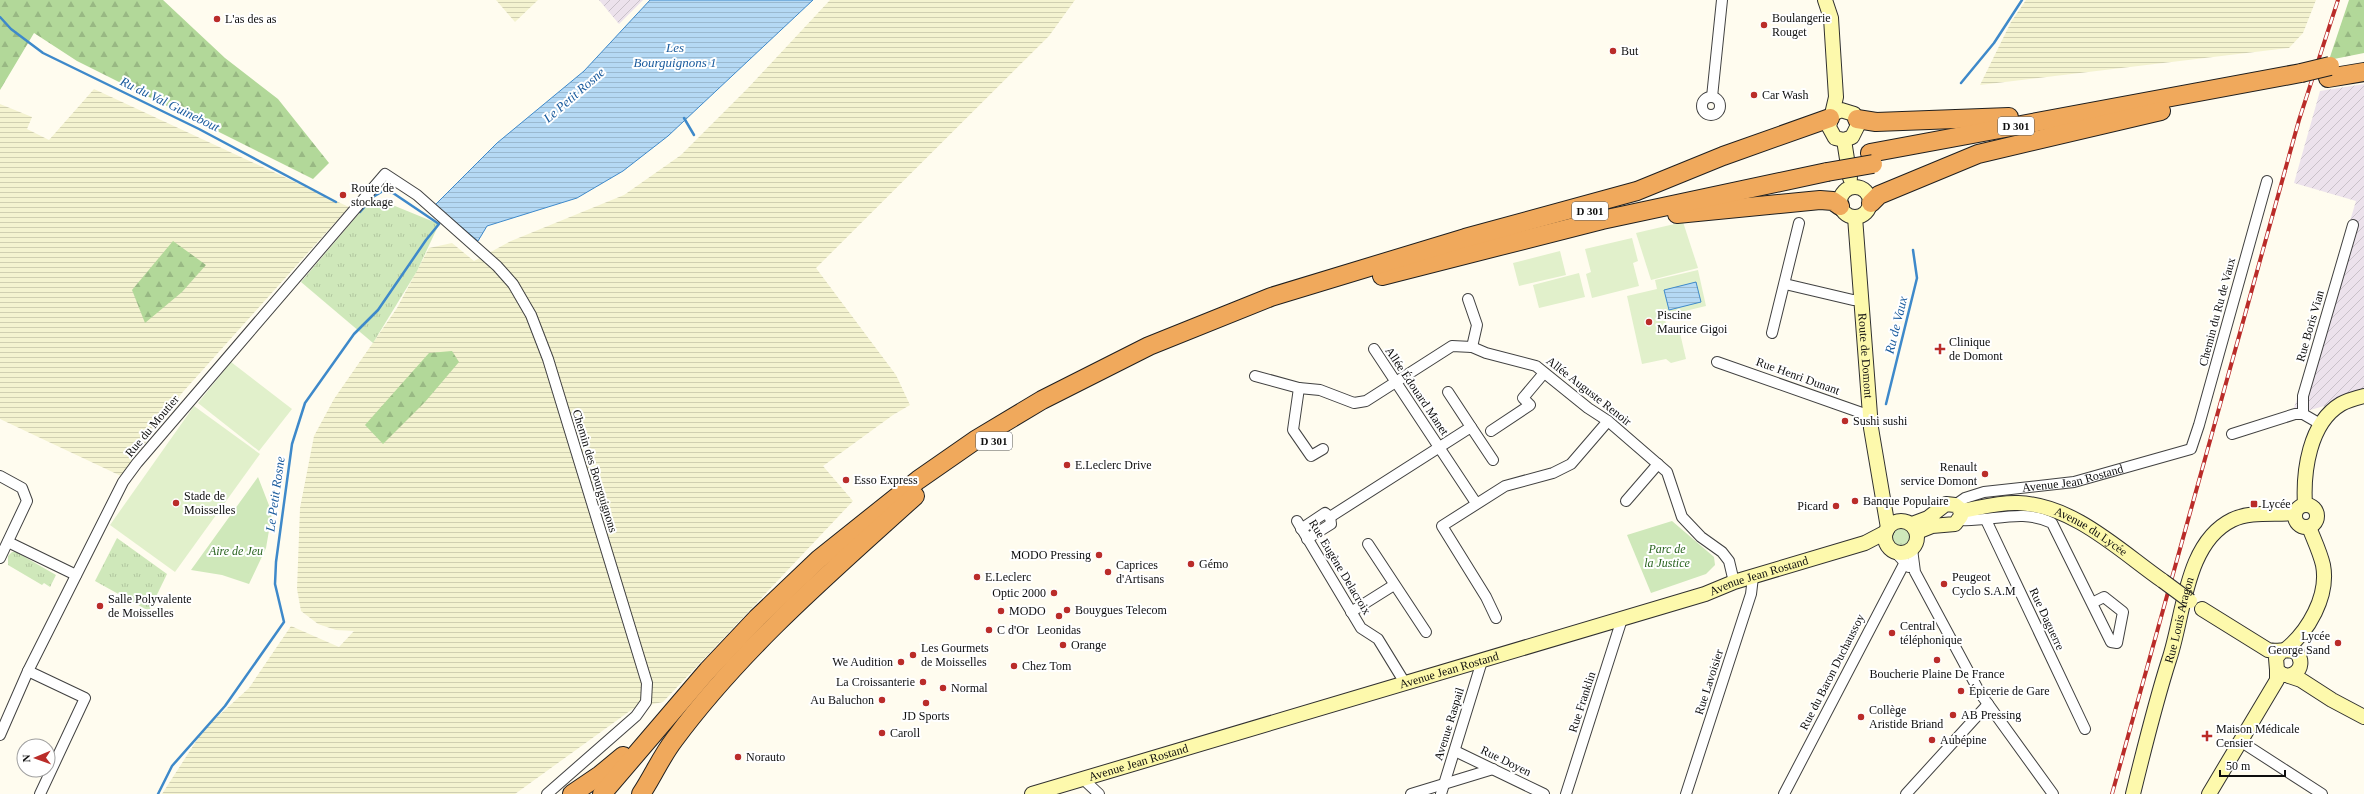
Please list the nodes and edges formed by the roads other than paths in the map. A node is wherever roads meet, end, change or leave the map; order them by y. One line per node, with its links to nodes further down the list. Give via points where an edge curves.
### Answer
1 (1722, 0): 7 (street)
2 (1825, 0): 9 (street, via 1831,18 1834,61 1836,97)
3 (1833, 0): 10 (street, via 1840,22 1844,88)
4 (2364, 60): 5 (highway, D 301)
5 (2329, 72): 6 (highway, D 301); 8 (highway, D 301)
6 (2364, 72)
7 (1712, 97)
8 (2162, 105): 10 (highway, via 2001,118 1876,122); 12 (highway, D 301); 16 (highway, via 1978,154 1879,195)
9 (1832, 116): 10 (street, via 1841,110); 11 (street, via 1829,127 1832,135); 22 (highway, via 1638,191 1465,238)
10 (1855, 116): 11 (street, via 1858,125 1856,134)
11 (1844, 140): 15 (street)
12 (1826, 166): 21 (highway, D 301); 22 (highway, D 301, via 1575,215)
13 (385, 174): 66 (street, Rue du Moutier, via 137,463 119,488); 94 (street, Chemin des Bourguignons, via 417,195 492,261 513,284 531,315 548,359 647,683 646,702 636,716)
14 (2267, 181): 45 (street, Chemin du Ru de Vaux, via 2200,425)
15 (1851, 187): 16 (street, via 1866,190); 17 (street, via 1843,192)
16 (1871, 203): 18 (street, via 1865,214)
17 (1840, 206): 18 (street, via 1846,214); 21 (highway, via 1833,201 1820,200 1665,215)
18 (1855, 217): 25 (street, Route de Domont)
19 (1799, 223): 23 (street)
20 (2353, 225): 37 (street, Rue Boris Vian, via 2303,396)
21 (1483, 249): 50 (highway, D 301, via 1257,314 1141,361 1046,410 981,450)
22 (1356, 272): 89 (highway, D 301, via 1271,297 1149,346 1042,400 977,439 907,488 819,559 746,629)
23 (1785, 284): 25 (street); 26 (street)
24 (1468, 299): 27 (street, via 1477,325)
25 (1860, 300): 36 (street, Route de Domont)
26 (1772, 333)
27 (1472, 347): 30 (street, Allée Auguste Renoir, via 1529,363); 32 (street, Allée Auguste Renoir, via 1452,346)
28 (1374, 349): 32 (street, Allée Édouard Manet)
29 (1717, 362): 36 (street, Rue Henri Dunant, via 1862,413)
30 (1544, 373): 38 (street, Allée Auguste Renoir); 41 (street, via 1523,398 1530,405)
31 (1255, 376): 33 (street, Allée Auguste Renoir)
32 (1396, 382): 33 (street, Allée Auguste Renoir, via 1366,401 1354,403 1320,390); 43 (street, Allée Édouard Manet)
33 (1299, 388): 44 (street, via 1293,430 1311,456)
34 (1448, 392): 40 (street, Allée Édouard Manet)
35 (2364, 396): 39 (street, via 2340,405)
36 (1870, 413): 49 (street, Route de Domont)
37 (2302, 414): 39 (street); 42 (street)
38 (1608, 421): 47 (street, Allée Auguste Renoir); 52 (street, via 1571,464 1553,473 1505,486)
39 (2322, 425): 53 (street, via 2307,464)
40 (1471, 427): 43 (street, Allée Édouard Manet); 46 (street, Allée Édouard Manet)
41 (1491, 431)
42 (2232, 434)
43 (1439, 446): 52 (street, Allée Édouard Manet); 55 (street)
44 (1323, 449)
45 (2191, 449): 54 (street, Avenue Jean Rostand, via 2074,482 1984,492 1965,498)
46 (1493, 460)
47 (1658, 464): 51 (street); 68 (street, Allée Auguste Renoir, via 1667,472 1682,517 1701,537 1722,552 1729,561)
48 (0, 476): 60 (street, via 22,488 28,501)
49 (1882, 493): 57 (street, Route de Domont, via 1892,512); 62 (street, Route de Domont)
50 (915, 496): 98 (highway, D 301, via 851,546 769,621); 99 (highway, via 828,574 746,655 674,740)
51 (1626, 501)
52 (1476, 503): 73 (street, via 1442,526 1486,597)
53 (2300, 509): 58 (street, via 2295,520 2299,526); 58 (street, via 2312,506 2317,515 2316,521); 109 (street, Rue Louis Aragon, via 2232,520 2215,532 2202,550 2186,590)
54 (1959, 512): 56 (street); 57 (street, Avenue du Lycée, via 1952,526); 57 (street, Avenue du Lycée, via 1946,504 1928,518); 71 (street, Avenue du Lycée, bridge, via 2016,503 2049,508 2082,524)
55 (1330, 517): 59 (street, via 1331,524); 59 (street, Rue Eugène Delacroix, via 1325,513 1299,524)
56 (1986, 520): 70 (street, via 2017,516 2034,517 2052,523); 86 (street, Rue Daguerre)
57 (1910, 526): 62 (street); 63 (street, via 1917,542)
58 (2309, 527): 76 (street, via 2321,557 2324,580 2320,602)
59 (1307, 539): 72 (street, Rue Eugène Delacroix)
60 (8, 542): 64 (street); 66 (street)
61 (1368, 544): 69 (street)
62 (1892, 544): 63 (street, via 1907,552); 65 (street); 67 (street, Avenue Jean Rostand, via 1866,543); 106 (street, Rue du Baron Duchaussoy)
63 (1912, 549): 65 (street)
64 (0, 558)
65 (1915, 572): 83 (street)
66 (76, 575): 80 (street, Rue du Moutier)
67 (1753, 577): 68 (street, Avenue Jean Rostand); 105 (street, Rue Lavoisier, via 1751,594)
68 (1734, 582): 74 (street, Avenue Jean Rostand, via 1705,594)
69 (1394, 585): 72 (street); 75 (street)
70 (2092, 603)
71 (2202, 609): 77 (street, Avenue du Lycée, via 2268,650); 81 (street, Avenue du Lycée)
72 (1351, 612): 82 (street, Rue Eugène Delacroix, via 1361,628 1378,639)
73 (1496, 618)
74 (1622, 619): 79 (street, Avenue Jean Rostand); 104 (street, Rue Franklin)
75 (1426, 632)
76 (2300, 637): 77 (street); 78 (street)
77 (2283, 651): 78 (street, via 2293,651); 81 (street, via 2276,658)
78 (2300, 660): 81 (street, via 2298,672); 84 (street, via 2304,672 2311,680)
79 (1482, 661): 82 (street, Avenue Jean Rostand); 90 (street, Avenue Raspail)
80 (28, 671): 87 (street, Rue du Moutier); 95 (street, via 85,698)
81 (2281, 671): 85 (street, Avenue du Lycée); 88 (street)
82 (1405, 683): 92 (street, Avenue Jean Rostand)
83 (1988, 704): 107 (street); 108 (street)
84 (2364, 710)
85 (2364, 717)
86 (2085, 729)
87 (0, 735)
88 (2240, 741): 110 (street); 111 (street)
89 (644, 745): 96 (highway, via 630,748 600,775); 97 (highway, D 301)
90 (1455, 751): 91 (street, Rue Doyen); 93 (street, Avenue Raspail)
91 (1493, 769): 93 (street); 103 (street, Rue Doyen)
92 (1082, 778): 100 (street, Avenue Jean Rostand); 101 (street)
93 (1442, 789): 102 (street)
94 (552, 792)
95 (40, 794)
96 (572, 794)
97 (602, 794)
98 (616, 794)
99 (641, 794)
100 (1032, 794)
101 (1099, 794)
102 (1411, 794)
103 (1544, 794)
104 (1566, 794)
105 (1686, 794)
106 (1784, 794)
107 (1906, 794)
108 (2053, 794)
109 (2133, 794)
110 (2209, 794)
111 (2322, 794)

